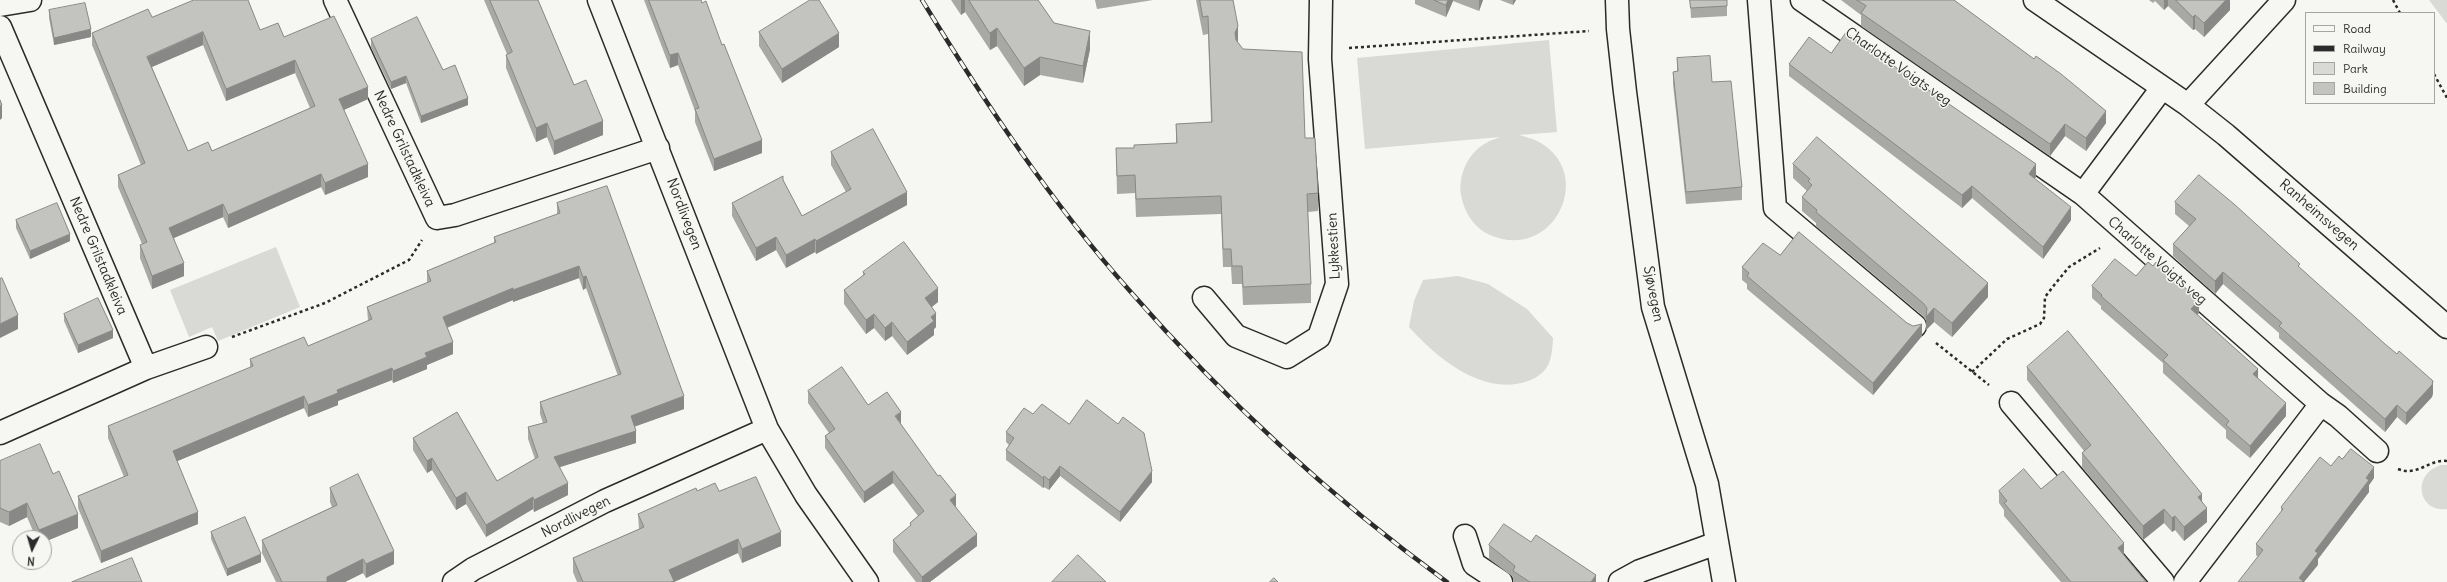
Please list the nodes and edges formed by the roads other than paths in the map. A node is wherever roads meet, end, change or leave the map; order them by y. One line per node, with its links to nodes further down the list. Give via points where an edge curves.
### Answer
1 (30, 0): 10 (street)
2 (335, 0): 16 (street, Nedre Grilstadkleiva, via 437,218 455,215)
3 (599, 0): 16 (street, Nordlivegen)
4 (1321, 0): 12 (street, Lykkestien)
5 (1617, 0): 29 (street, Sjøvegen, via 1618,29 1653,307 1707,484)
6 (1759, 0): 19 (street, via 1774,208)
7 (1802, 0): 17 (street, Charlotte Voigts veg)
8 (2035, 0): 14 (street, Ranheimsvegen)
9 (2272, 4): 15 (street)
10 (0, 5)
11 (0, 27): 22 (street, Nedre Grilstadkleiva)
12 (1321, 55): 13 (street); 18 (street, Lykkestien, via 1337,284 1319,337 1287,357 1236,336)
13 (1298, 57)
14 (2162, 88): 15 (street, Ranheimsvegen); 17 (street)
15 (2188, 105): 20 (street, Ranheimsvegen)
16 (658, 148): 25 (street, Nordlivegen)
17 (2083, 194): 24 (street, Charlotte Voigts veg)
18 (1204, 298)
19 (1915, 326)
20 (2447, 327)
21 (206, 347): 22 (street)
22 (146, 368): 26 (street)
23 (2011, 403): 35 (street)
24 (2321, 404): 27 (street, Charlotte Voigts veg); 36 (street)
25 (767, 429): 30 (street, Nordlivegen, via 605,501 473,569); 31 (street, Nordlivegen, via 806,494)
26 (0, 433)
27 (2377, 451)
28 (1465, 536): 32 (street, via 1474,564)
29 (1717, 543): 33 (street, via 1640,571); 34 (street, Sjøvegen)
30 (454, 582)
31 (867, 582)
32 (1501, 582)
33 (1620, 582)
34 (1724, 582)
35 (2163, 582)
36 (2185, 582)

